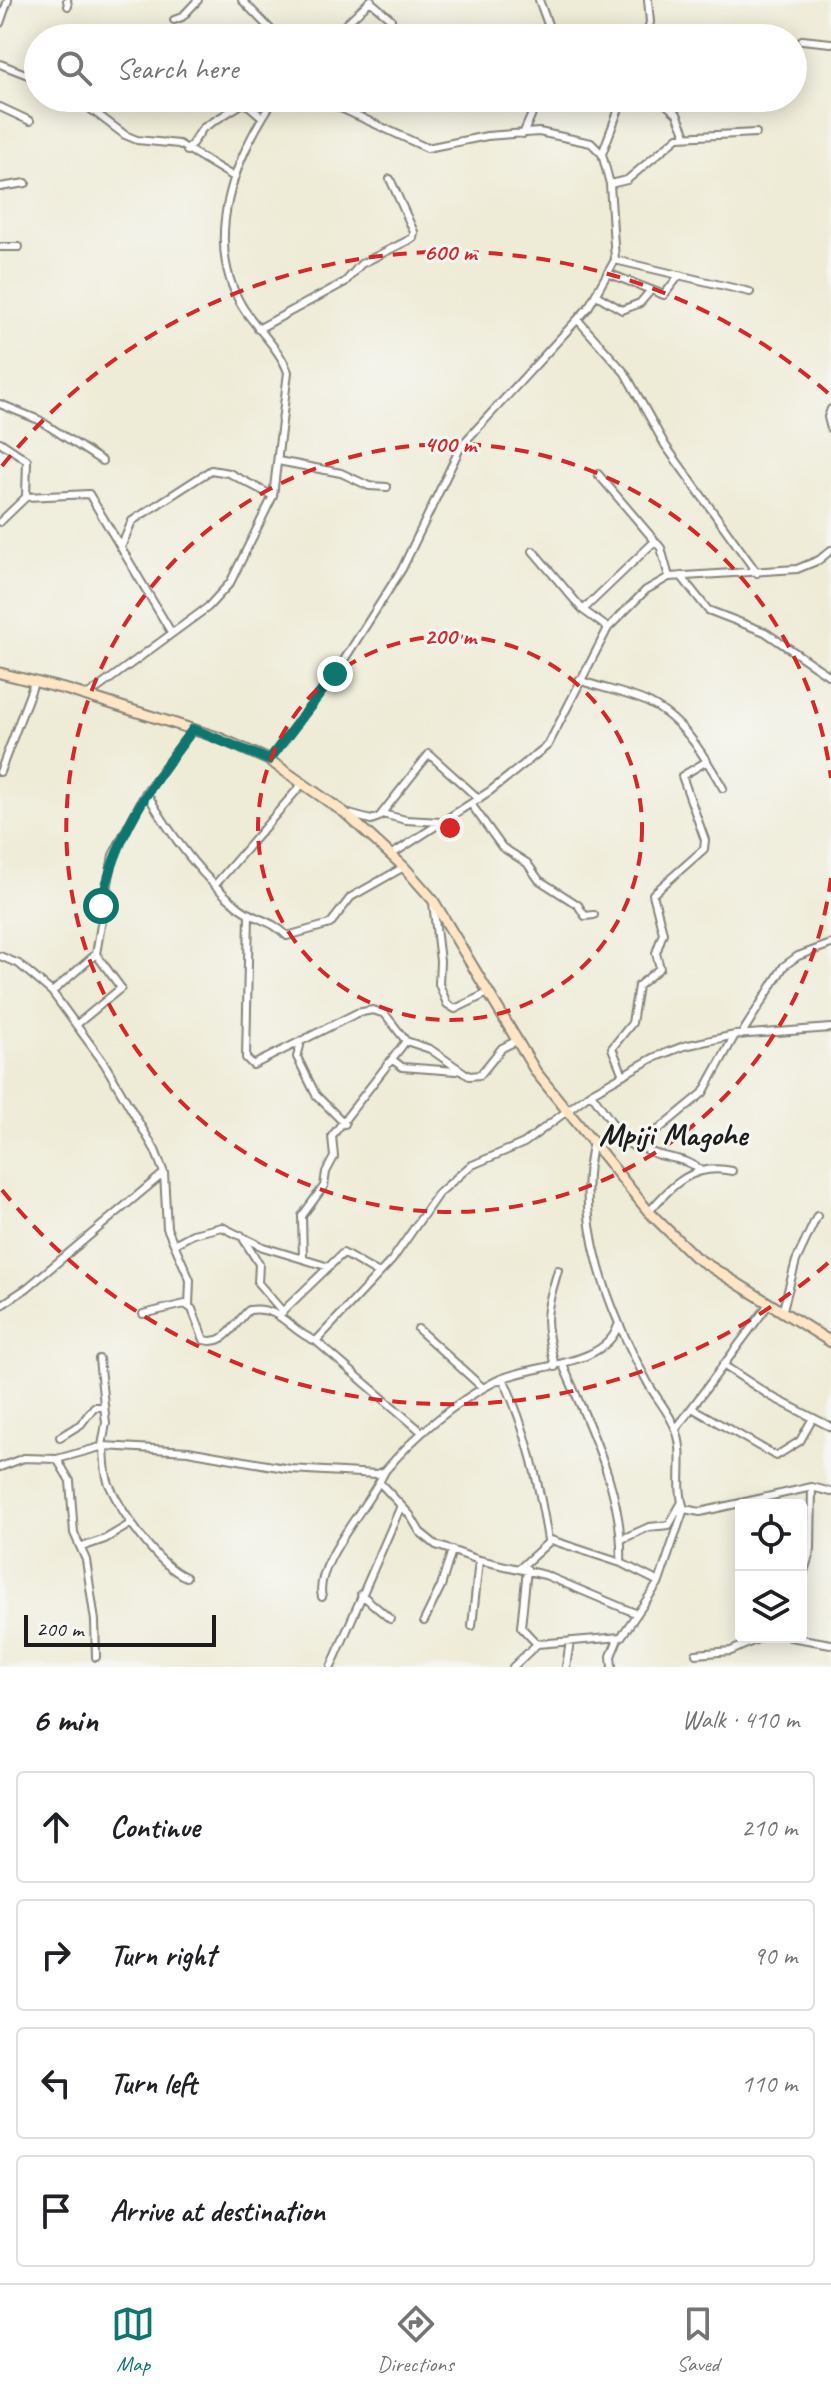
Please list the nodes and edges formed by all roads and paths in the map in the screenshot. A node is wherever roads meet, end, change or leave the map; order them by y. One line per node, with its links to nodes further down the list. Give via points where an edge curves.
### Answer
1 (8, 0): 8 (street)
2 (198, 0): 7 (street)
3 (242, 0): 9 (street)
4 (370, 0): 10 (street); 11 (street, via 391,19)
5 (539, 0): 12 (street)
6 (648, 0): 13 (street)
7 (174, 20)
8 (0, 23)
9 (265, 24)
10 (345, 24)
11 (389, 24)
12 (548, 24)
13 (650, 24)
14 (807, 41): 15 (street)
15 (831, 43)
16 (0, 64): 17 (street)
17 (24, 73)
18 (0, 107): 28 (street)
19 (95, 112): 32 (street, via 125,135 179,144)
20 (226, 112): 32 (street, via 203,128)
21 (256, 112): 27 (street)
22 (265, 112): 27 (street)
23 (349, 112): 30 (street, via 427,148)
24 (533, 112): 30 (street)
25 (618, 112): 33 (street)
26 (675, 112): 31 (street)
27 (262, 117): 34 (street)
28 (30, 121)
29 (756, 133): 31 (street)
30 (523, 134): 33 (street, via 580,140 596,145)
31 (686, 135): 37 (street, via 669,142 627,180)
32 (187, 151): 34 (street)
33 (602, 154): 37 (street)
34 (234, 177): 48 (street, via 224,224 225,259 232,286)
35 (390, 179): 48 (street, via 413,238)
36 (26, 183): 38 (street)
37 (610, 184): 41 (street)
38 (0, 187)
39 (0, 247): 40 (street)
40 (19, 247)
41 (615, 260): 42 (street); 43 (street)
42 (610, 274): 44 (street); 46 (street)
43 (678, 277): 44 (street, via 666,294); 45 (street)
44 (651, 290): 46 (street, via 640,303 622,310)
45 (750, 292)
46 (598, 296): 47 (street)
47 (578, 320): 64 (street, via 625,373 665,445); 76 (street, via 461,446 419,540 394,581 335,674)
48 (258, 329): 54 (street, via 288,372)
49 (0, 404): 53 (street, via 39,420)
50 (831, 409): 51 (street)
51 (831, 429)
52 (0, 442): 58 (street, via 27,460)
53 (102, 461)
54 (278, 461): 56 (street); 57 (street)
55 (598, 474): 60 (street)
56 (387, 487)
57 (273, 496): 61 (street, via 229,473 211,470 132,521); 69 (street, via 230,583 208,607)
58 (26, 497): 59 (street); 61 (street, via 89,494)
59 (0, 522)
60 (655, 541): 66 (street); 67 (street)
61 (122, 545): 69 (street)
62 (533, 551): 67 (street)
63 (830, 554): 64 (street, via 809,565)
64 (757, 573): 65 (street)
65 (681, 576): 66 (street); 71 (street, via 708,610 765,632)
66 (669, 577): 68 (street, via 639,595)
67 (583, 610): 68 (street)
68 (608, 628): 72 (street)
69 (171, 632): 74 (street)
70 (0, 673): 73 (street)
71 (831, 677)
72 (579, 680): 77 (street, via 660,710); 82 (street, via 553,739)
73 (34, 683): 74 (street); 78 (street)
74 (87, 696): 75 (street)
75 (193, 729): 76 (street); 81 (street)
76 (269, 760): 79 (street)
77 (707, 761): 80 (street); 106 (street, via 682,776 704,849 653,894 663,933 656,959 660,968 638,986 635,1017 612,1048)
78 (0, 772)
79 (303, 783): 84 (street); 89 (street)
80 (723, 788)
81 (146, 792): 89 (street); 94 (street, via 108,869)
82 (479, 799): 83 (street); 85 (street, via 429,754)
83 (471, 804): 86 (street); 92 (street, via 502,847 585,916)
84 (345, 813): 85 (street, via 371,820); 87 (street)
85 (382, 814): 86 (street)
86 (441, 822): 87 (street)
87 (391, 855): 88 (street)
88 (404, 867): 90 (street); 91 (street, via 351,897 330,924 287,936 272,921)
89 (215, 885): 91 (street)
90 (433, 900): 97 (street); 97 (street, via 439,984 447,1004 455,1009)
91 (249, 914): 103 (street, via 246,1058 258,1065)
92 (594, 915)
93 (831, 944): 100 (street, via 784,966)
94 (96, 954): 96 (street); 98 (street, via 121,988)
95 (0, 956): 96 (street, via 19,964)
96 (52, 992): 98 (street)
97 (488, 993): 102 (street)
98 (76, 1025): 114 (street, via 104,1063)
99 (831, 1028): 100 (street)
100 (738, 1035): 106 (street, via 684,1046); 111 (street, via 703,1093)
101 (406, 1041): 103 (street, via 385,1014 373,1010 357,1013); 104 (street); 105 (street, via 430,1049)
102 (516, 1041): 105 (street, via 502,1048 480,1075); 108 (street)
103 (302, 1043): 109 (street, via 296,1054 309,1082)
104 (393, 1060): 105 (street, via 402,1067); 109 (street)
105 (460, 1072)
106 (623, 1075): 107 (street)
107 (591, 1093): 108 (street); 111 (street, via 624,1140 634,1148)
108 (566, 1110): 110 (street); 122 (street, via 524,1143 454,1177)
109 (345, 1124): 119 (street, via 332,1136 334,1157 324,1186 302,1216)
110 (593, 1142): 115 (street); 129 (street, via 589,1212)
111 (641, 1146): 112 (street, via 656,1157 674,1157)
112 (699, 1169): 113 (street); 115 (street, via 677,1182)
113 (732, 1171)
114 (164, 1173): 118 (street, via 167,1228); 124 (street)
115 (649, 1212): 123 (street, via 695,1257)
116 (817, 1216): 127 (street, via 796,1261)
117 (241, 1234): 118 (street, via 209,1228); 119 (street, via 266,1248); 126 (street, via 259,1264 258,1283)
118 (176, 1243): 125 (street, via 190,1280)
119 (303, 1257): 120 (street)
120 (329, 1267): 122 (street, via 346,1253); 126 (street)
121 (558, 1270): 135 (street, via 545,1324)
122 (379, 1274): 131 (street)
123 (769, 1304): 127 (street); 134 (street)
124 (0, 1306)
125 (189, 1306): 126 (street, via 201,1335 210,1342 225,1336 249,1310); 128 (street)
126 (281, 1313): 131 (street)
127 (782, 1313): 132 (street)
128 (143, 1314)
129 (618, 1325): 135 (street, via 610,1340); 142 (street)
130 (418, 1329): 137 (street)
131 (316, 1341): 143 (street)
132 (831, 1342)
133 (99, 1359): 138 (street)
134 (723, 1365): 139 (street); 140 (street)
135 (559, 1366): 136 (street); 155 (street, via 603,1462)
136 (503, 1378): 137 (street); 156 (street, via 524,1425)
137 (483, 1388): 143 (street)
138 (104, 1407): 144 (street, via 94,1407 81,1424); 145 (street)
139 (692, 1408): 140 (street, via 776,1456 800,1441); 142 (street)
140 (813, 1418): 141 (street)
141 (831, 1427)
142 (676, 1429): 152 (street)
143 (422, 1432): 148 (street)
144 (60, 1437)
145 (103, 1446): 146 (street); 148 (street, via 188,1451 290,1469); 154 (street, via 109,1483)
146 (57, 1459): 147 (street, via 24,1458); 157 (street, via 69,1475 74,1533)
147 (0, 1467)
148 (385, 1471): 149 (street)
149 (380, 1483): 153 (street); 166 (street, via 354,1516 323,1575)
150 (812, 1487): 151 (street); 152 (street, via 700,1512); 162 (street, via 811,1549)
151 (831, 1492)
152 (683, 1505): 155 (street, via 669,1525); 164 (street)
153 (401, 1506): 158 (street, via 426,1538); 165 (street)
154 (132, 1523): 157 (street); 163 (street, via 172,1569)
155 (622, 1539): 160 (street)
156 (548, 1540): 160 (street); 161 (street)
157 (82, 1547): 178 (street)
158 (452, 1550): 159 (street); 169 (street)
159 (479, 1560): 161 (street); 170 (street)
160 (621, 1563): 164 (street)
161 (523, 1568): 167 (street); 175 (street, via 521,1627)
162 (804, 1571)
163 (186, 1577)
164 (659, 1582): 167 (street)
165 (361, 1594): 168 (street); 179 (street)
166 (322, 1597)
167 (635, 1613): 171 (street)
168 (390, 1619)
169 (424, 1621)
170 (472, 1626)
171 (618, 1639): 173 (street); 182 (street)
172 (807, 1640): 176 (street)
173 (570, 1641): 175 (street); 181 (street)
174 (749, 1643): 177 (street, via 731,1651)
175 (537, 1644): 180 (street)
176 (831, 1644)
177 (696, 1654)
178 (96, 1657)
179 (331, 1667)
180 (513, 1667)
181 (566, 1667)
182 (612, 1667)

